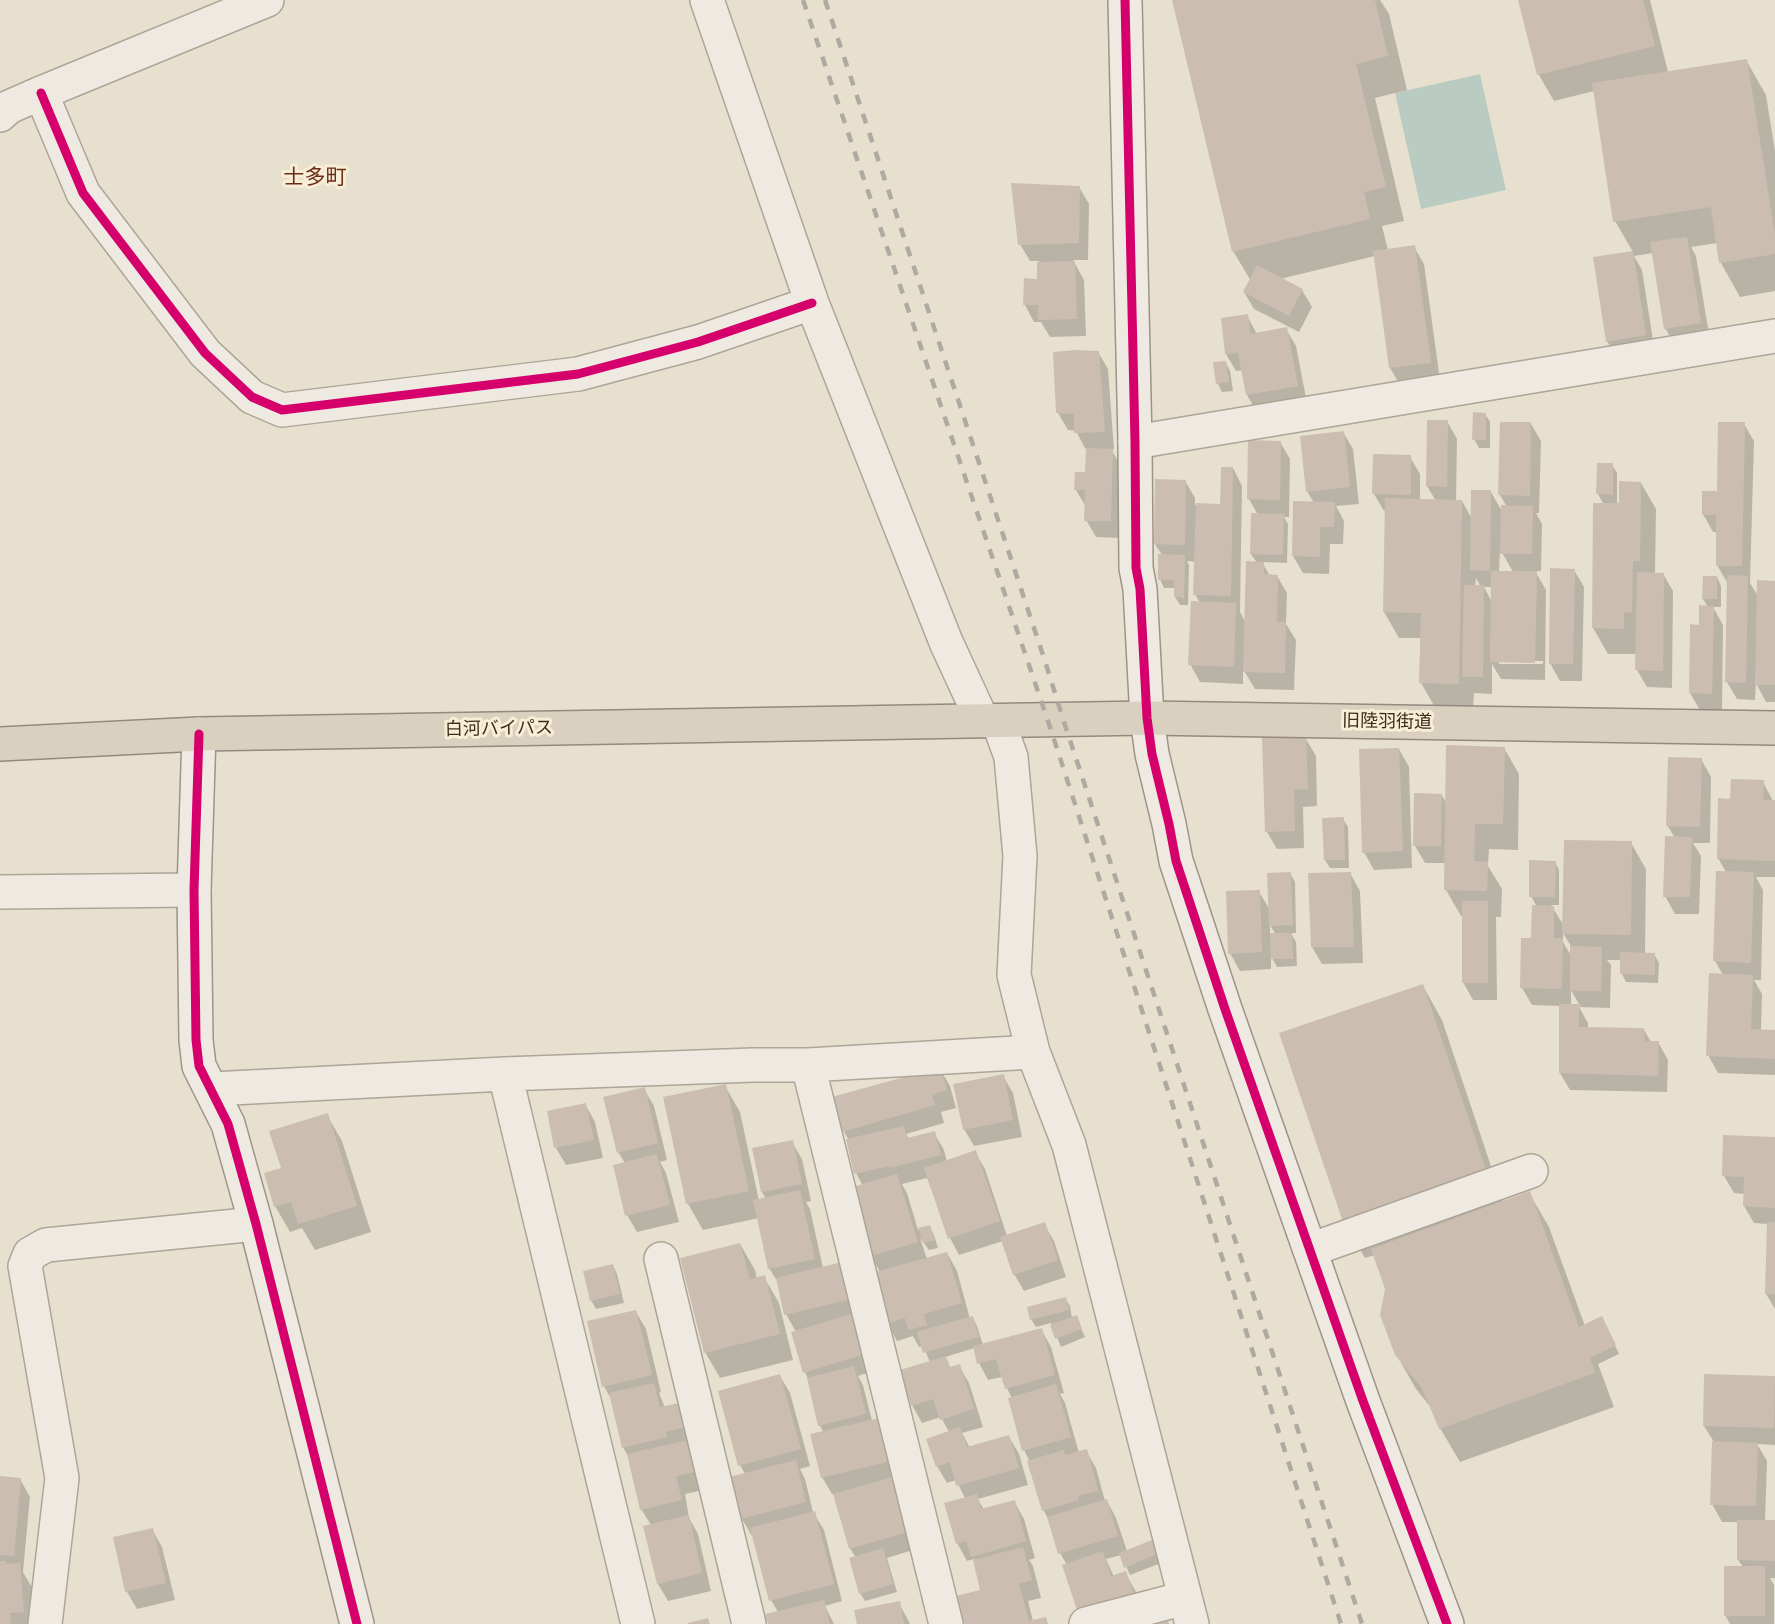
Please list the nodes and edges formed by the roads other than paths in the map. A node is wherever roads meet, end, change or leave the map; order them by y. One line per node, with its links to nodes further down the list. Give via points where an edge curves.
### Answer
1 (267, 0): 4 (street)
2 (707, 0): 6 (street)
3 (1125, 0): 8 (street)
4 (40, 93): 5 (street); 6 (street, via 83,193 190,334 252,397 282,410 578,374 698,342)
5 (0, 115)
6 (812, 303): 10 (street, via 946,642)
7 (1775, 336): 8 (street)
8 (1135, 442): 9 (street, via 1136,568)
9 (1147, 718): 10 (highway, 旧陸羽街道); 11 (highway, 旧陸羽街道); 22 (street, via 1176,861)
10 (990, 721): 12 (highway, 白河バイパス); 16 (street, via 1011,757 1020,856 1014,975)
11 (1775, 729)
12 (199, 734): 13 (highway, 白河バイパス); 14 (street)
13 (0, 744)
14 (194, 890): 15 (street); 19 (street, via 198,1066)
15 (0, 892)
16 (1033, 1052): 17 (street); 24 (street, via 1069,1145)
17 (808, 1065): 18 (street); 29 (street)
18 (505, 1074): 19 (street); 27 (street)
19 (212, 1089): 21 (street, via 228,1124)
20 (1531, 1171): 22 (street)
21 (256, 1224): 25 (street, via 46,1245 30,1254 25,1266 62,1478); 26 (street)
22 (1310, 1250): 31 (street)
23 (661, 1259): 28 (street)
24 (1189, 1611): 30 (street)
25 (45, 1624)
26 (357, 1624)
27 (638, 1624)
28 (749, 1624)
29 (946, 1624)
30 (1086, 1624)
31 (1447, 1624)

